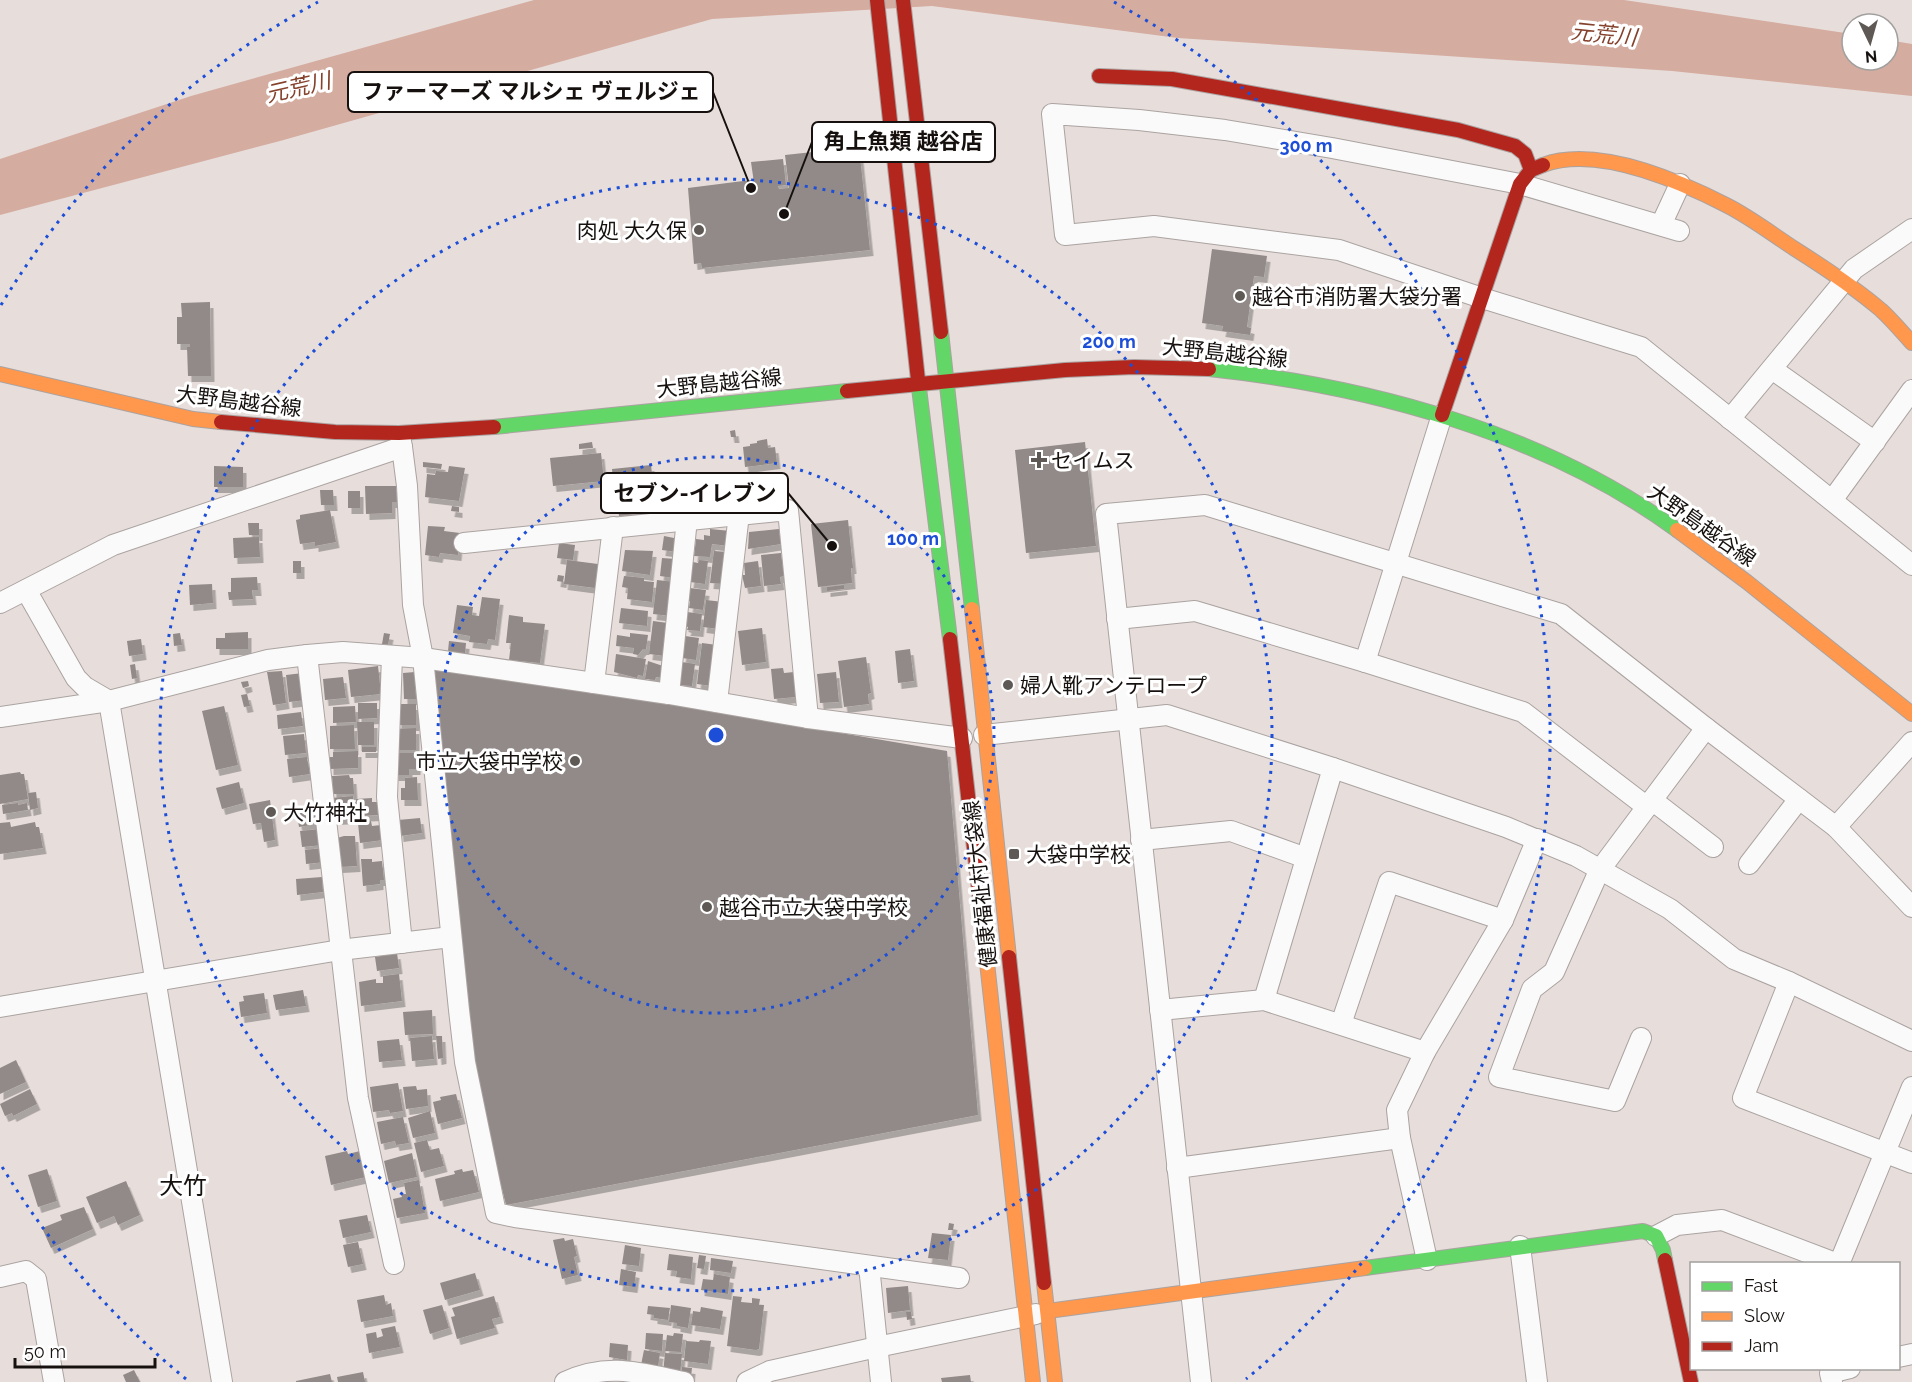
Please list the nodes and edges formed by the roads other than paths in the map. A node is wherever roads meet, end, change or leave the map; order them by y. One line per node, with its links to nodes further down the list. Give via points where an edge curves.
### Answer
1 (877, 0): 13 (street, 健康福祉村大袋線)
2 (903, 0): 12 (street, 健康福祉村大袋線)
3 (1099, 76): 4 (street, via 1172,79 1458,130 1515,146 1525,154)
4 (1525, 177): 5 (street, via 1557,160 1581,158 1625,165); 5 (street, via 1670,228); 8 (street); 8 (street, via 1225,130 1053,114 1065,235 1154,226 1339,250)
5 (1680, 184): 7 (street, via 1727,205)
6 (1912, 229): 7 (street)
7 (1844, 280): 9 (street, via 1882,311); 10 (street)
8 (1482, 298): 15 (street); 16 (street, via 1641,347)
9 (1912, 343)
10 (1772, 369): 16 (street); 18 (street)
11 (0, 374): 17 (street, 大野島越谷線, via 193,419)
12 (947, 382): 13 (street, 大野島越谷線); 15 (street, 大野島越谷線, via 1075,370 1196,367 1311,384); 42 (street, 健康福祉村大袋線)
13 (918, 384): 17 (street, 大野島越谷線, via 463,430); 43 (street, 健康福祉村大袋線)
14 (1912, 390): 18 (street)
15 (1442, 415): 24 (street); 37 (street, 大野島越谷線, via 1532,449 1657,516 1748,582)
16 (1730, 419): 19 (street)
17 (400, 440): 26 (street, via 113,545); 31 (street, via 407,486 413,605)
18 (1875, 442): 19 (street)
19 (1833, 500): 25 (street)
20 (739, 514): 21 (street); 36 (street); 39 (street, via 788,510)
21 (687, 519): 22 (street); 34 (street)
22 (613, 527): 23 (street); 33 (street)
23 (464, 543)
24 (1397, 563): 28 (street, via 1205,505 1106,514); 32 (street); 41 (street, via 1561,614)
25 (1912, 565)
26 (26, 590): 27 (street); 35 (street, via 76,678)
27 (0, 603)
28 (1117, 619): 32 (street, via 1195,611); 40 (street)
29 (307, 655): 30 (street, via 344,652); 35 (street, via 248,665); 59 (street)
30 (392, 656): 31 (street); 58 (street, via 387,797)
31 (423, 658): 33 (street); 57 (street)
32 (1365, 662): 47 (street, via 1523,712)
33 (594, 683): 34 (street)
34 (669, 694): 36 (street)
35 (109, 701): 38 (street); 60 (street)
36 (717, 702): 39 (street)
37 (1912, 714)
38 (0, 717)
39 (808, 718): 43 (street)
40 (1127, 721): 42 (street); 45 (street, via 1167,715); 50 (street)
41 (1706, 728): 46 (street); 47 (street)
42 (984, 735): 84 (street, 健康福祉村大袋線)
43 (962, 738): 85 (street, 健康福祉村大袋線)
44 (1912, 742): 48 (street)
45 (1333, 768): 49 (street); 52 (street)
46 (1799, 799): 48 (street); 53 (street)
47 (1649, 804): 51 (street); 54 (street)
48 (1836, 827): 55 (street)
49 (1537, 839): 54 (street); 56 (street)
50 (1141, 840): 52 (street, via 1231,831); 64 (street)
51 (1713, 847)
52 (1306, 858): 62 (street)
53 (1749, 864)
54 (1599, 871): 61 (street, via 1670,909 1734,959); 66 (street, via 1554,972 1532,989 1499,1077 1615,1101)
55 (1912, 907)
56 (1503, 920): 65 (street, via 1389,882); 68 (street)
57 (451, 937): 58 (street); 80 (street, via 465,1062 496,1213)
58 (402, 943): 59 (street)
59 (340, 950): 60 (street); 79 (street, via 358,1098)
60 (156, 981): 63 (street); 89 (street)
61 (1788, 982): 67 (street); 71 (street, via 1743,1098)
62 (1264, 1000): 64 (street); 65 (street)
63 (0, 1007)
64 (1160, 1010): 73 (street)
65 (1341, 1024): 68 (street)
66 (1641, 1038)
67 (1912, 1041)
68 (1425, 1052): 70 (street, via 1397,1110)
69 (1912, 1087): 71 (street)
70 (1400, 1137): 73 (street); 76 (street)
71 (1886, 1153): 72 (street); 78 (street)
72 (1912, 1163)
73 (1177, 1167): 83 (street)
74 (1656, 1236): 75 (street, via 1643,1231); 77 (street, via 1677,1225 1722,1220); 98 (street, via 1663,1250)
75 (1520, 1246): 76 (street); 97 (street)
76 (1427, 1260): 83 (street)
77 (1836, 1262)
78 (1839, 1262)
79 (394, 1264)
80 (869, 1266): 82 (street); 86 (street)
81 (0, 1277): 88 (street, via 26,1271 36,1279)
82 (959, 1278)
83 (1191, 1291): 84 (street); 96 (street)
84 (1048, 1311): 85 (street); 95 (street, 健康福祉村大袋線)
85 (1026, 1317): 86 (street); 94 (street, 健康福祉村大袋線)
86 (877, 1347): 92 (street, via 770,1371); 93 (street)
87 (1842, 1370): 99 (street, via 1830,1373)
88 (54, 1382)
89 (222, 1382)
90 (565, 1382): 91 (street, via 584,1373 623,1370)
91 (684, 1382)
92 (747, 1382)
93 (881, 1382)
94 (1033, 1382)
95 (1056, 1382)
96 (1201, 1382)
97 (1537, 1382)
98 (1691, 1382)
99 (1832, 1382)

